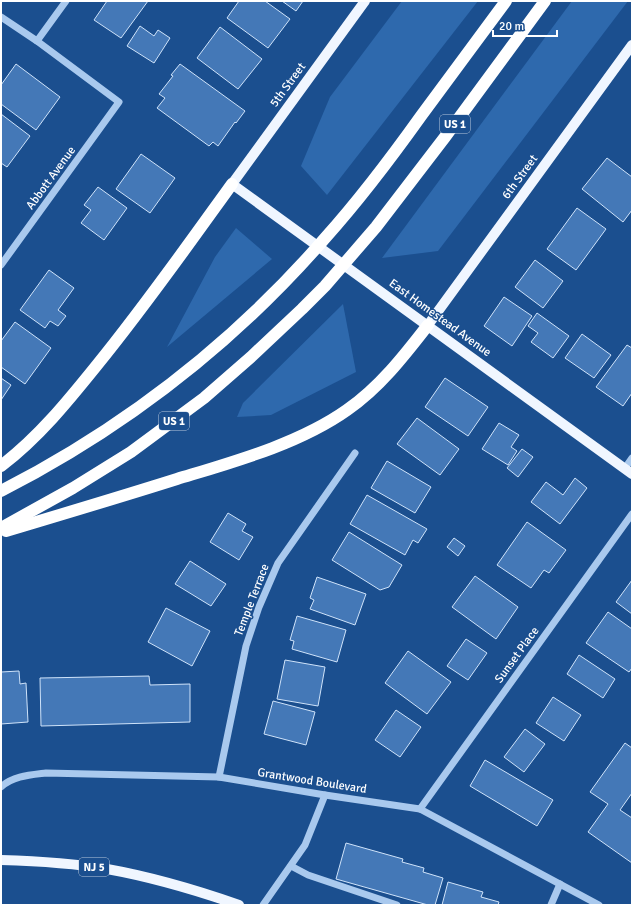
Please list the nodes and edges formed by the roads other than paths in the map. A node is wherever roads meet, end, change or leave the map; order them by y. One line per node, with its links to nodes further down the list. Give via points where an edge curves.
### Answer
1 (66, 1): 6 (street)
2 (366, 1): 8 (main road, 5th Street)
3 (506, 1): 15 (highway, US 1, via 394,153 336,226 273,294 231,334 156,395 72,452)
4 (545, 1): 17 (highway, US 1, via 401,196 361,245 302,309 251,357 178,418 131,452)
5 (1, 17): 6 (street)
6 (37, 41): 9 (street, Abbott Avenue, via 119,102)
7 (632, 44): 10 (main road, 6th Street)
8 (232, 184): 10 (main road, East Homestead Avenue); 13 (highway, via 69,400)
9 (1, 265)
10 (428, 325): 14 (main road, East Homestead Avenue); 18 (highway, via 363,398 333,420 311,431 229,464)
11 (355, 453): 19 (street, Temple Terrace, via 278,564 258,607 246,646)
12 (632, 458): 14 (street)
13 (1, 466)
14 (628, 471)
15 (1, 492)
16 (632, 514): 22 (street, Sunset Place)
17 (1, 528)
18 (1, 533)
19 (219, 777): 20 (street, Grantwood Boulevard, via 46,772 22,776); 21 (street, Grantwood Boulevard)
20 (1, 787)
21 (325, 795): 22 (street, Grantwood Boulevard); 24 (street, via 305,845)
22 (420, 809): 25 (street, Grantwood Boulevard)
23 (1, 860): 26 (main road, NJ 5, via 106,869 184,887)
24 (291, 866): 27 (street); 28 (street, via 308,875)
25 (560, 884): 29 (street); 30 (street, Grantwood Boulevard)
26 (239, 905)
27 (262, 905)
28 (397, 905)
29 (551, 905)
30 (599, 905)

